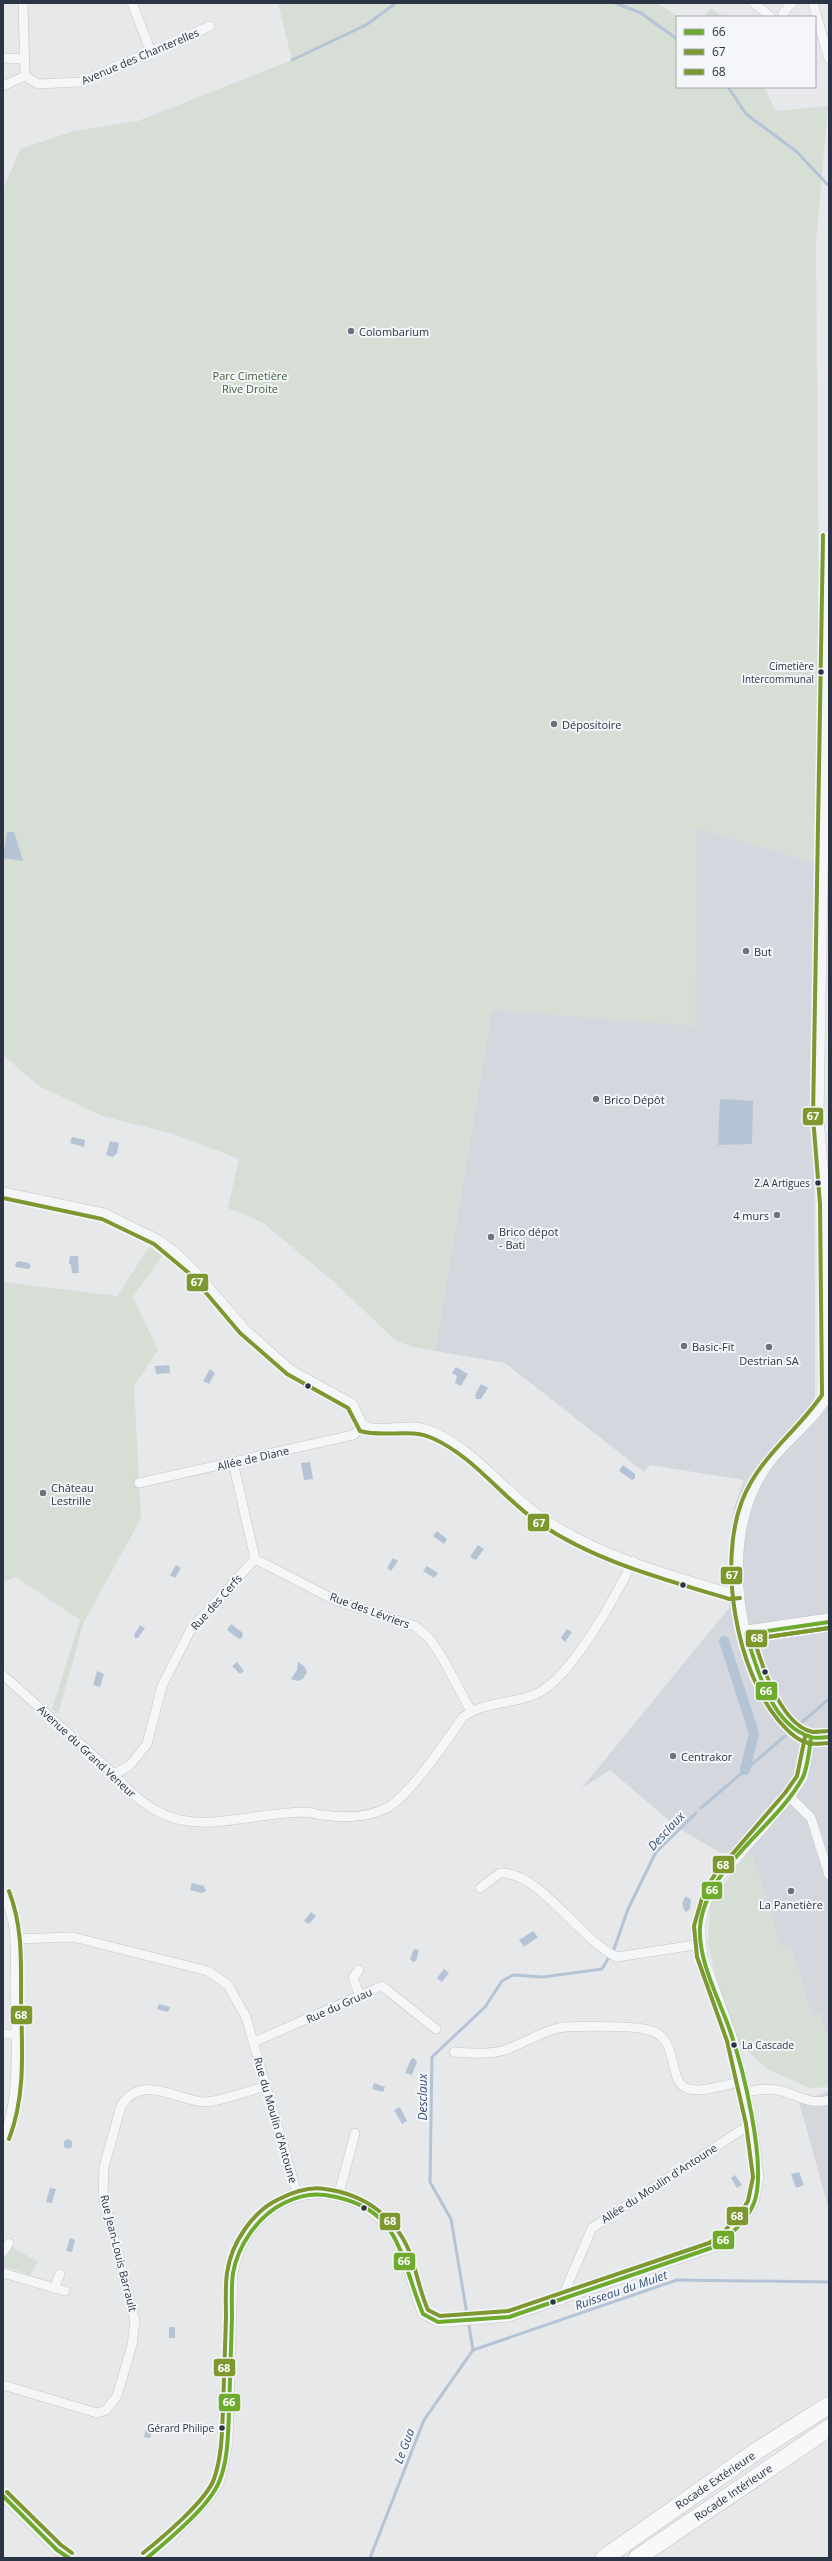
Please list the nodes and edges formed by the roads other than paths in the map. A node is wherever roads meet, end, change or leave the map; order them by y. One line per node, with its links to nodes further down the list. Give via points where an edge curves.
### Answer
1 (23, 3): 13 (street)
2 (132, 3): 11 (street)
3 (754, 3): 6 (street)
4 (792, 3): 7 (street, via 783,13)
5 (813, 3): 8 (street)
6 (770, 16)
7 (784, 16)
8 (815, 16)
9 (817, 24): 14 (street)
10 (210, 26): 11 (street, Avenue des Chanterelles)
11 (151, 52): 15 (street, Avenue des Chanterelles, via 80,82 38,84)
12 (3, 58): 13 (street)
13 (24, 59): 15 (street)
14 (829, 59)
15 (25, 76): 16 (street)
16 (3, 86)
17 (829, 535): 24 (street, via 819,1117 826,1204 828,1397 817,1414 777,1454 747,1503 741,1534)
18 (3, 1192): 19 (street, via 104,1213 157,1239 194,1270 245,1329 291,1370 353,1404)
19 (363, 1426): 20 (street, Allée de Diane, via 353,1435); 23 (street, via 376,1430 415,1425 435,1432 472,1455 539,1515 571,1536)
20 (233, 1462): 21 (street, Allée de Diane); 22 (street)
21 (139, 1483)
22 (255, 1559): 28 (street, Rue des Lévriers, via 337,1600 415,1626 429,1638 442,1657); 31 (street, Rue des Cerfs, via 191,1629 162,1686 146,1744 130,1765)
23 (633, 1561): 24 (street, via 722,1590); 28 (street, Avenue du Grand Veneur, via 580,1651 553,1684 537,1694)
24 (739, 1592): 26 (street)
25 (829, 1622): 26 (highway)
26 (746, 1634): 30 (street, via 755,1665 775,1705 794,1729)
27 (3, 1675): 31 (street, Avenue du Grand Veneur)
28 (471, 1711): 31 (street, Avenue du Grand Veneur, via 402,1797 378,1812 346,1817 305,1812 205,1824 185,1821 148,1806 128,1791)
29 (829, 1737): 30 (street)
30 (811, 1738): 32 (street, Rue du Moulin d'Antoune, via 806,1767)
31 (114, 1774)
32 (790, 1797): 33 (street, via 811,1818); 37 (street, Rue du Moulin d'Antoune, via 739,1854 710,1893 703,1913)
33 (829, 1875)
34 (480, 1888): 37 (street, via 500,1873 516,1875 564,1912 596,1945 617,1957)
35 (3, 1893): 36 (street, via 13,1923)
36 (15, 1939): 42 (street); 43 (street, Rue du Moulin d'Antoune, via 73,1937 208,1971 228,1985 246,2016)
37 (701, 1944): 45 (street, Rue du Moulin d'Antoune, via 703,1956 728,2021)
38 (358, 1970): 39 (street, via 353,1978)
39 (360, 1996): 40 (street, Rue du Gruau, via 382,1986); 43 (street, Rue du Gruau)
40 (436, 2029)
41 (3, 2034): 42 (street)
42 (15, 2034): 51 (street, via 14,2090 11,2115)
43 (254, 2042): 46 (street, Rue du Moulin d'Antoune)
44 (454, 2052): 45 (street, via 497,2052 556,2028 643,2028 658,2033 667,2043 678,2080 686,2088 697,2090)
45 (743, 2081): 47 (street, Rue du Moulin d'Antoune)
46 (266, 2086): 52 (street, Rue du Moulin d'Antoune); 61 (street, Rue Jean-Louis Barrault, via 205,2102 149,2088 137,2090 127,2096 121,2106 103,2174 103,2196 135,2321 132,2345 113,2404 106,2410 89,2412)
47 (746, 2092): 48 (street, via 779,2090 802,2100); 49 (street, Rue du Moulin d'Antoune)
48 (829, 2100)
49 (752, 2123): 60 (street, Allée du Moulin d'Antoune, via 592,2228); 60 (street, Rue du Moulin d'Antoune, via 759,2177 754,2203 725,2240 711,2248)
50 (354, 2133): 53 (street)
51 (3, 2137)
52 (298, 2197): 53 (street, Rue du Moulin d'Antoune, via 314,2194); 68 (street, via 276,2206 261,2217 244,2238 236,2257 233,2273 228,2442 218,2483 209,2498 172,2538)
53 (338, 2197): 60 (street, Rue du Moulin d'Antoune, via 362,2204 389,2228 402,2252 423,2314 438,2322 509,2317)
54 (9, 2243): 55 (street)
55 (3, 2252)
56 (3, 2273): 58 (street)
57 (60, 2274): 58 (street)
58 (54, 2288): 59 (street)
59 (65, 2291)
60 (561, 2300)
61 (3, 2385)
62 (829, 2405): 69 (highway, Rocade Extérieure, via 733,2467)
63 (829, 2428): 65 (highway, Rocade Intérieure)
64 (829, 2442): 65 (highway, via 781,2470)
65 (764, 2471): 70 (highway, Rocade Intérieure)
66 (3, 2496): 67 (street, via 57,2550)
67 (69, 2558)
68 (147, 2558)
69 (604, 2558)
70 (637, 2558)

